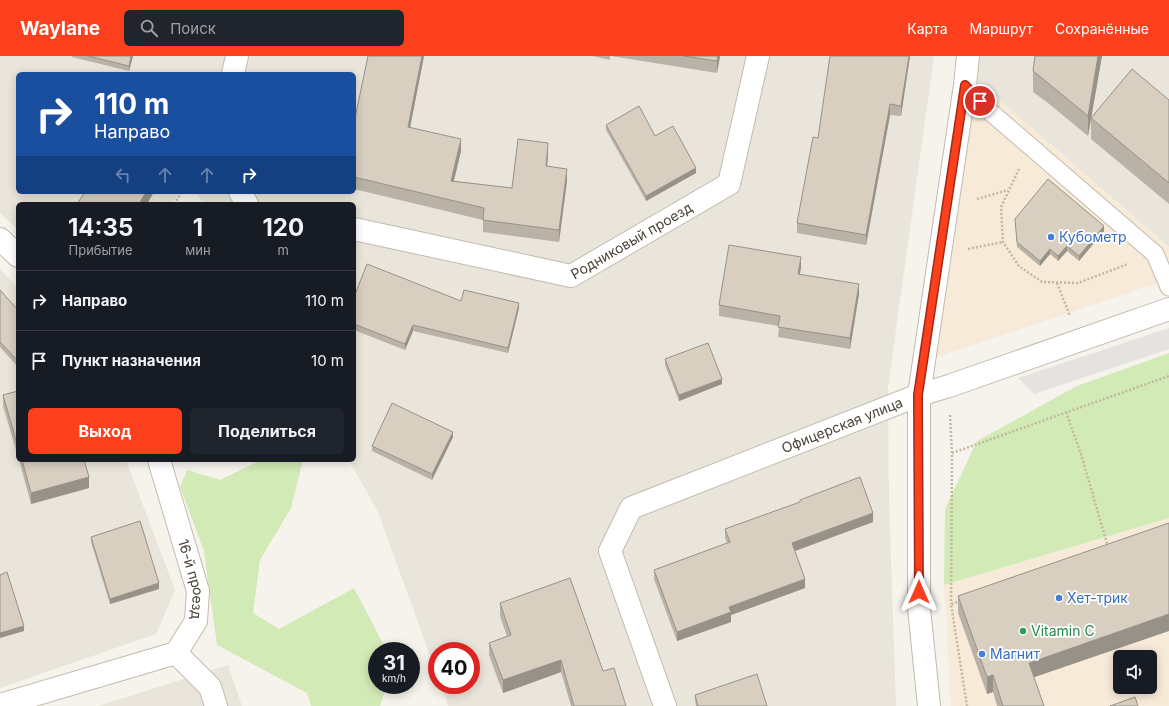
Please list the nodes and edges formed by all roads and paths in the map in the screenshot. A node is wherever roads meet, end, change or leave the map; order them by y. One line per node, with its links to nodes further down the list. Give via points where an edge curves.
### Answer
1 (237, 56): 4 (street)
2 (758, 56): 9 (street, Родниковый проезд, via 729,184 570,276)
3 (968, 56): 5 (street)
4 (233, 72)
5 (965, 85): 6 (lane, via 987,109); 20 (street)
6 (1030, 145): 7 (path); 14 (lane)
7 (1009, 190): 8 (path); 11 (path, via 1001,207)
8 (974, 200)
9 (356, 229)
10 (0, 239): 13 (street)
11 (1003, 242): 12 (path); 15 (path, via 1019,266 1042,282)
12 (966, 250)
13 (16, 254)
14 (1155, 254): 15 (path, via 1078,283); 16 (lane)
15 (1057, 283): 18 (path)
16 (1169, 287)
17 (1169, 309): 18 (street, Офицерская улица)
18 (1080, 340): 20 (street, Офицерская улица)
19 (1169, 376): 21 (path)
20 (918, 395): 29 (street, Офицерская улица, via 631,508 610,551); 30 (street, via 919,608)
21 (1066, 412): 23 (path); 25 (path, via 952,453)
22 (160, 462): 26 (street, 16-й проезд, via 198,591 196,621)
23 (1109, 549)
24 (966, 599): 25 (path)
25 (951, 604): 31 (path)
26 (176, 653): 27 (street); 28 (street, via 210,687)
27 (0, 705)
28 (216, 706)
29 (665, 706)
30 (928, 706)
31 (967, 706)

